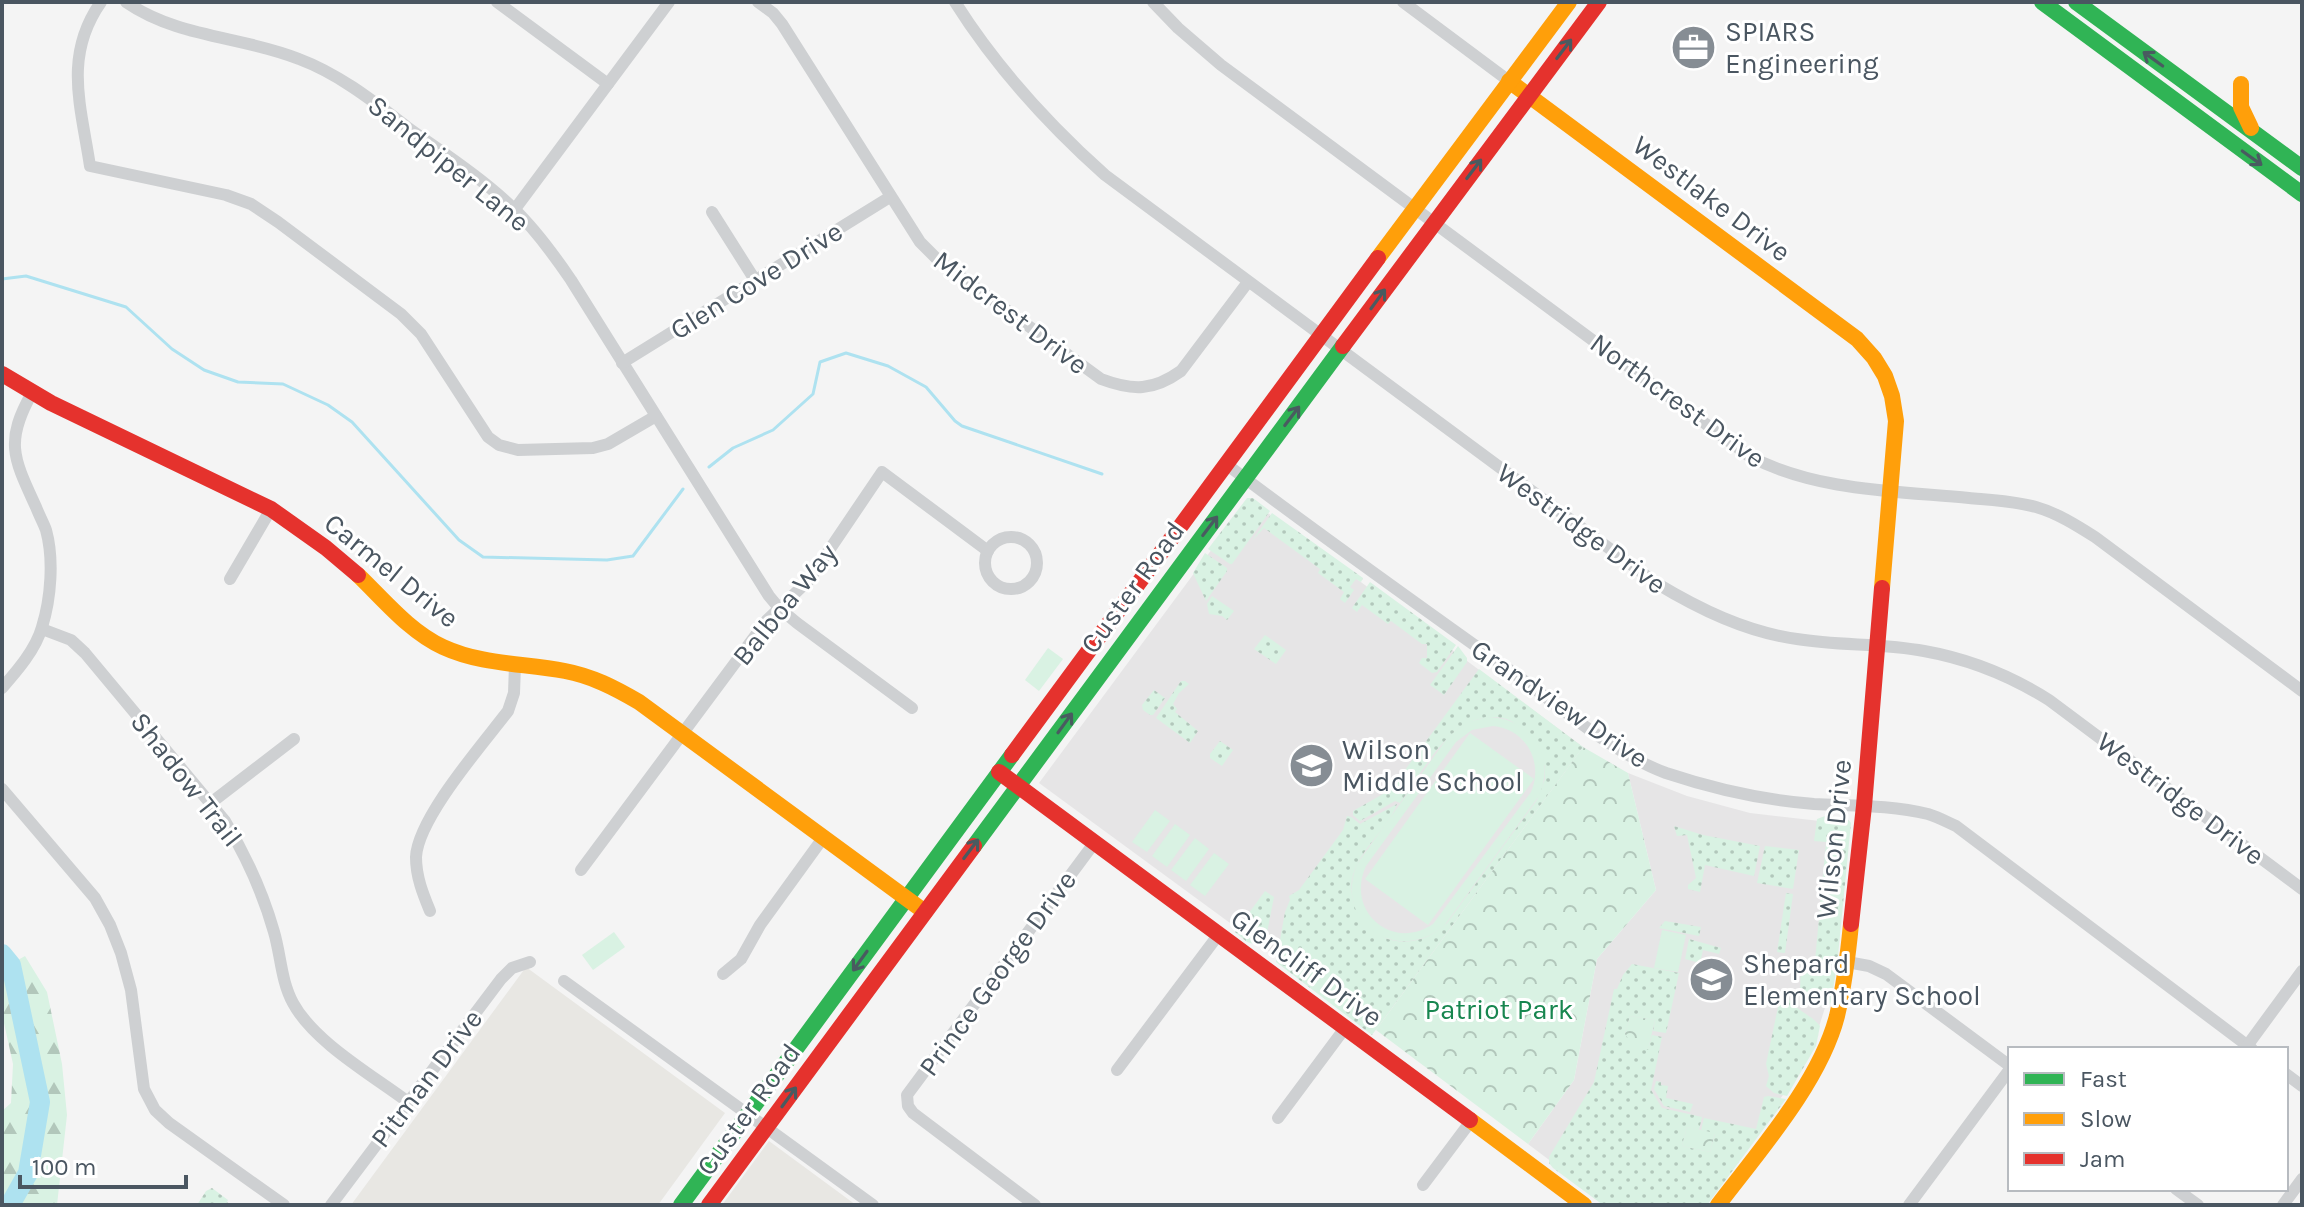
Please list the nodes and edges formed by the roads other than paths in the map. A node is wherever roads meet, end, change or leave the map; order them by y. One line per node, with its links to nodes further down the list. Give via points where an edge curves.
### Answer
1 (101, 2): 34 (street, via 81,39 77,62 90,166 226,195 278,222 411,324 488,437 499,445 518,450 593,448)
2 (126, 2): 24 (street, Sandpiper Lane, via 162,22 262,46 337,77)
3 (497, 2): 14 (street)
4 (669, 2): 14 (street)
5 (758, 2): 22 (street, Midcrest Drive, via 782,24)
6 (955, 2): 28 (street, Westridge Drive, via 1001,67 1072,146)
7 (1153, 2): 23 (street, Northcrest Drive, via 1221,65)
8 (1403, 2): 13 (street, Westlake Drive)
9 (1569, 2): 13 (main road, Custer Road)
10 (1599, 2): 16 (main road, Custer Road, one-way to 10)
11 (2042, 2): 18 (main road)
12 (2076, 2): 17 (main road, one-way to 12)
13 (1509, 81): 16 (main road, Westlake Drive); 23 (main road, Custer Road)
14 (608, 84): 24 (street)
15 (2241, 84): 19 (main road, via 2242,115)
16 (1530, 96): 26 (main road, Custer Road, one-way to 16); 37 (main road, Westlake Drive, via 1873,353 1894,399)
17 (2216, 105): 18 (main road); 19 (main road)
18 (2202, 122): 21 (main road, one-way to 21)
19 (2254, 133): 20 (main road)
20 (2302, 168)
21 (2302, 194)
22 (890, 197): 27 (street, Glen Cove Drive); 28 (street, Midcrest Drive, via 938,260 1101,379 1121,386 1150,387 1181,371)
23 (1415, 207): 26 (street, Northcrest Drive); 29 (main road, Custer Road)
24 (515, 209): 31 (street, Sandpiper Lane, via 554,255)
25 (712, 212): 27 (street)
26 (1435, 221): 30 (main road, Custer Road, one-way to 26); 37 (street, Northcrest Drive, via 1749,456 1807,479)
27 (755, 280): 31 (street, Glen Cove Drive)
28 (1248, 282): 29 (street, Westridge Drive)
29 (1321, 336): 30 (street, Westridge Drive); 35 (main road, Custer Road)
30 (1341, 351): 36 (main road, Custer Road, one-way to 30); 43 (street, Westridge Drive, via 1682,599 1768,633)
31 (622, 363): 34 (street, Sandpiper Lane)
32 (2, 374): 33 (main road, Carmel Drive)
33 (32, 393): 38 (main road, Carmel Drive); 42 (street, via 19,416 14,446 46,530 51,563)
34 (656, 416): 41 (street, Sandpiper Lane)
35 (1226, 464): 36 (street, Grandview Drive); 50 (main road, Custer Road)
36 (1245, 479): 51 (main road, Custer Road, one-way to 36); 54 (street, Grandview Drive, via 1637,759 1699,783 1758,797)
37 (1891, 490): 43 (main road, Wilson Drive); 46 (street, Northcrest Drive, via 2006,501 2068,520)
38 (271, 509): 40 (street); 44 (main road, Carmel Drive, via 345,563 411,626 439,645 467,658)
39 (988, 551): 39 (street, via 986,571 999,586 1019,588 1034,576 1036,556 1024,540 1004,538); 41 (street, Balboa Way, via 882,472 809,580)
40 (230, 579)
41 (779, 608): 47 (street, Sandpiper Lane); 48 (street, Balboa Way)
42 (42, 629): 45 (street); 53 (street, Shadow Trail, via 71,640 85,653)
43 (1876, 647): 54 (main road, Wilson Drive); 58 (street, Westridge Drive, via 1957,658 2029,687)
44 (515, 665): 48 (main road, Carmel Drive, via 567,670 600,681); 60 (street, via 508,711 419,839 417,874)
45 (2, 688)
46 (2302, 691)
47 (912, 708)
48 (683, 734): 55 (main road, Carmel Drive); 57 (street, Balboa Way)
49 (294, 739): 53 (street)
50 (999, 772): 51 (main road, Glencliff Drive); 59 (main road, Custer Road)
51 (1018, 786): 56 (main road, Glencliff Drive); 61 (main road, Custer Road, one-way to 51)
52 (2, 789): 82 (street, via 95,898 110,925 131,990 144,1089 155,1110)
53 (212, 802): 74 (street, Shadow Trail, via 261,891 292,1002 320,1038)
54 (1864, 806): 64 (main road, Wilson Drive); 69 (street, Grandview Drive, via 1931,815 1956,826)
55 (823, 838): 59 (main road, Carmel Drive); 66 (street, via 741,959)
56 (1095, 842): 62 (main road, Glencliff Drive); 87 (street, Prince George Drive, via 907,1095 913,1113)
57 (581, 870)
58 (2302, 889)
59 (906, 898): 61 (main road, Carmel Drive); 75 (main road, Custer Road, one-way to 75)
60 (430, 911)
61 (925, 912): 78 (main road, Custer Road, one-way to 61)
62 (1219, 934): 68 (main road, Glencliff Drive); 72 (street)
63 (530, 962): 74 (street, Pitman Drive, via 501,979)
64 (1847, 962): 71 (street, via 1886,974); 89 (main road, Wilson Drive, via 1836,1019 1814,1071)
65 (2302, 971): 70 (street)
66 (723, 974)
67 (564, 981): 75 (street)
68 (1345, 1028): 76 (street); 77 (main road, Glencliff Drive)
69 (2249, 1047)
70 (2251, 1047)
71 (2008, 1066)
72 (1117, 1070)
73 (2008, 1071): 90 (street)
74 (408, 1102): 83 (street, Pitman Drive)
75 (748, 1113): 78 (street); 84 (main road, Custer Road)
76 (1278, 1118)
77 (1471, 1121): 80 (street); 88 (main road, Glencliff Drive)
78 (767, 1127): 85 (main road, Custer Road); 86 (street)
79 (2302, 1179): 92 (street)
80 (1423, 1185)
81 (2179, 1191): 91 (street)
82 (284, 1205)
83 (331, 1205)
84 (681, 1205)
85 (709, 1205)
86 (873, 1205)
87 (1035, 1205)
88 (1584, 1205)
89 (1718, 1205)
90 (1909, 1205)
91 (2198, 1205)
92 (2283, 1205)

